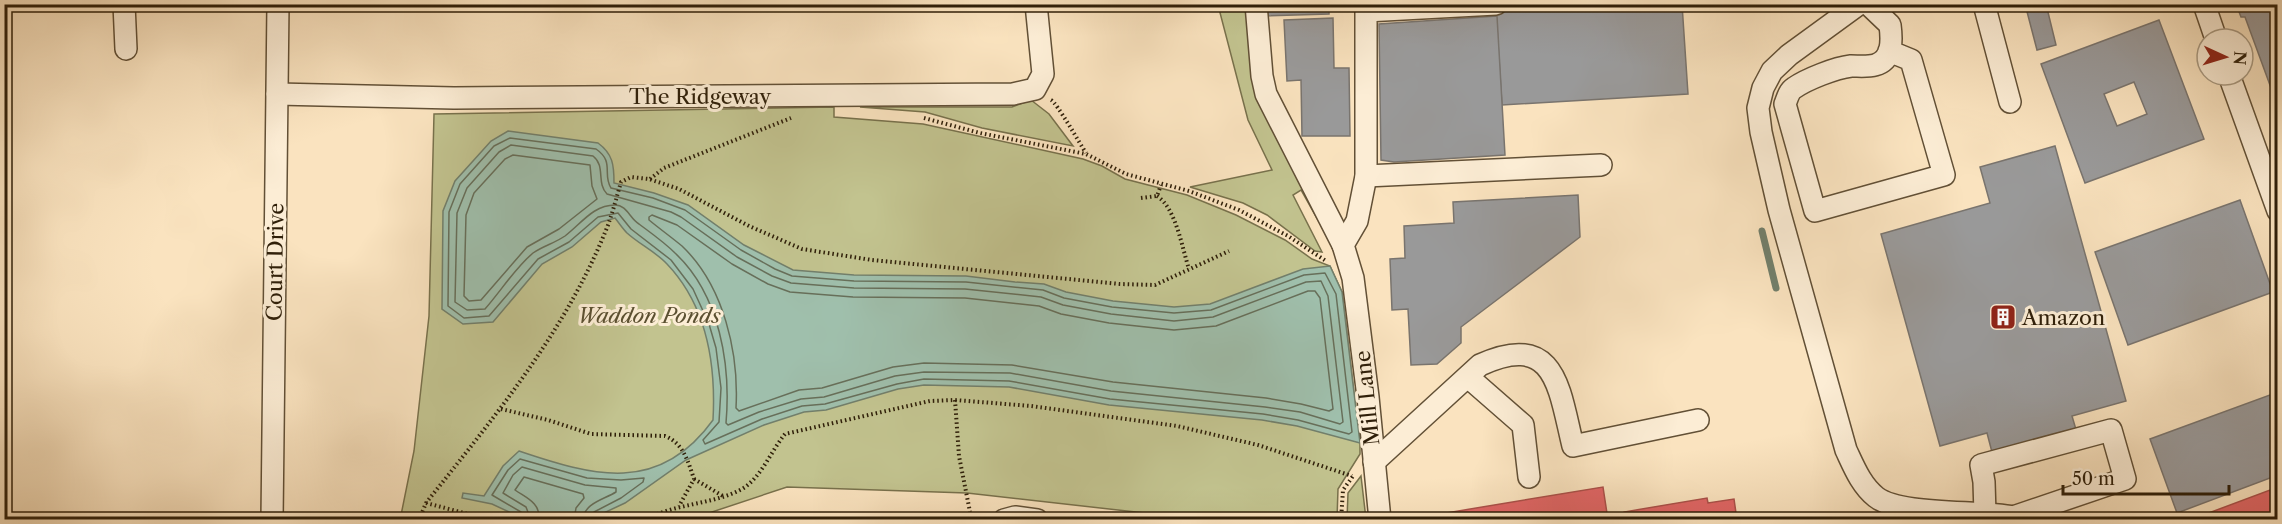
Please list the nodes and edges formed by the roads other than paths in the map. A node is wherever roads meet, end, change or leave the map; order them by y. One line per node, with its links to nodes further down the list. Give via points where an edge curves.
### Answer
1 (124, 4): 11 (street)
2 (278, 4): 14 (street, Court Drive)
3 (1036, 4): 14 (street, The Ridgeway, via 1043,74 1035,90 1013,94 454,98)
4 (1256, 4): 19 (street, Mill Lane, via 1266,94)
5 (1496, 4): 17 (street, via 1366,11)
6 (1859, 4): 24 (street, via 1789,55 1772,71 1763,88 1758,108 1761,132 1779,210 1846,450 1862,482 1877,497 1903,507)
7 (1868, 4): 12 (street, via 1890,25 1893,44)
8 (1984, 4): 15 (street)
9 (2204, 4): 10 (street)
10 (2212, 27)
11 (126, 49)
12 (1889, 51): 12 (street, via 1876,65 1838,70 1792,89 1785,104 1815,212 1944,175 1911,60)
13 (2233, 87): 18 (street)
14 (277, 94): 26 (street, Court Drive)
15 (2010, 102)
16 (1601, 165): 17 (street)
17 (1366, 176): 19 (street, via 1357,221)
18 (2277, 211)
19 (1338, 253): 22 (street, Mill Lane, via 1353,278)
20 (1468, 377): 21 (street, via 1480,365 1499,356 1515,354 1543,361 1558,387 1573,446); 22 (street); 23 (street, via 1523,425)
21 (1698, 420)
22 (1374, 462): 29 (street, Mill Lane)
23 (1529, 477)
24 (1985, 514): 25 (street); 25 (street, via 1981,465 2111,430 2125,479)
25 (2013, 518)
26 (272, 519)
27 (1004, 519): 28 (street)
28 (1037, 519)
29 (1380, 519)

